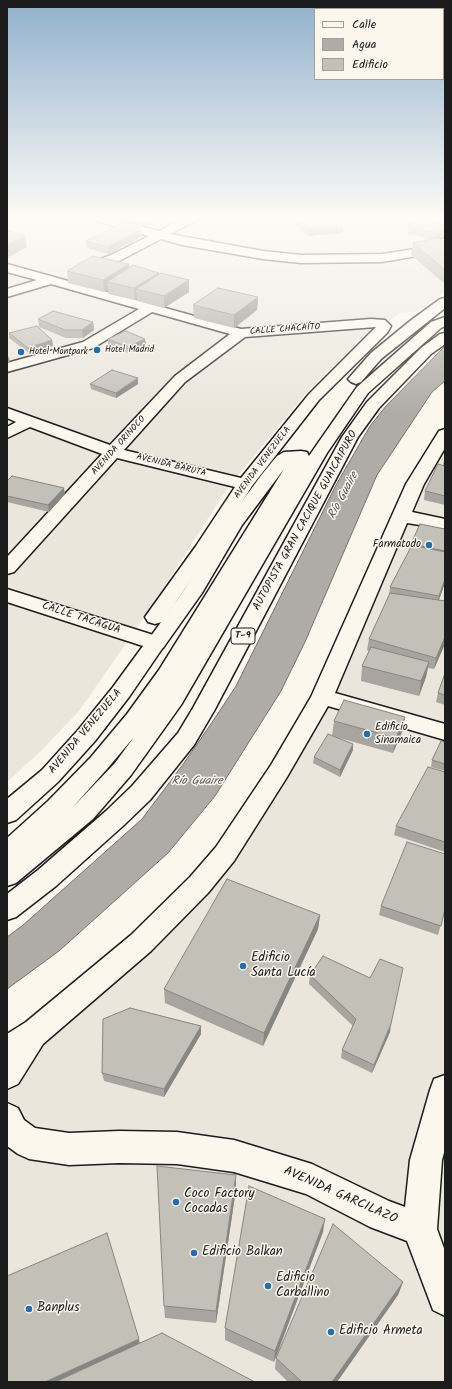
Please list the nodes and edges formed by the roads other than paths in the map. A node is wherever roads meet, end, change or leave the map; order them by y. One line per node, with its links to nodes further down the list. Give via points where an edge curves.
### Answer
1 (44, 283): 3 (main road)
2 (58, 283): 5 (main road, CALLE CHACAÍTO)
3 (7, 293)
4 (445, 302): 11 (main road, via 376,356)
5 (150, 308): 8 (main road, CALLE CHACAÍTO); 10 (main road, via 88,345)
6 (445, 321): 30 (main road, via 436,325 362,390 319,452 173,700 123,769 84,812)
7 (380, 323): 8 (main road, CALLE CHACAÍTO); 19 (main road, AVENIDA VENEZUELA, via 384,326 382,330 314,397)
8 (241, 333): 18 (main road, AVENIDA ORINOCO, via 180,379)
9 (445, 337): 31 (main road, AUTOPISTA GRAN CACIQUE GUAICAIPURO / T-9, via 426,351 373,404 350,437 186,739 141,794 47,878)
10 (7, 368)
11 (342, 394)
12 (7, 413): 13 (main road, AVENIDA BARUTA)
13 (30, 420): 15 (main road); 18 (main road, AVENIDA BARUTA)
14 (321, 425): 17 (main road)
15 (7, 433)
16 (445, 434): 20 (main road, via 415,484)
17 (304, 450): 25 (main road, AVENIDA VENEZUELA, via 283,460 269,477 234,524 192,592); 29 (main road, via 167,675 135,720 57,808)
18 (113, 452): 19 (main road, AVENIDA BARUTA); 22 (main road, AVENIDA ORINOCO)
19 (244, 484): 24 (main road, AVENIDA VENEZUELA, via 204,548)
20 (401, 516): 21 (main road); 26 (main road)
21 (445, 524)
22 (7, 568)
23 (7, 594): 25 (main road, CALLE TACAGUA)
24 (155, 617)
25 (156, 642): 28 (main road, AVENIDA VENEZUELA, via 87,735 50,776)
26 (322, 697): 27 (main road); 32 (main road, via 244,826 199,885 141,943)
27 (445, 732)
28 (7, 813)
29 (7, 853)
30 (7, 875)
31 (7, 909)
32 (36, 1032): 33 (main road); 34 (main road)
33 (7, 1050)
34 (7, 1074)
35 (445, 1090): 37 (main road, via 426,1160)
36 (7, 1119): 37 (main road, AVENIDA GARCILAZO, via 14,1131 29,1143 69,1149 178,1148 234,1156 312,1180 382,1215)
37 (420, 1229): 38 (main road)
38 (445, 1298)

